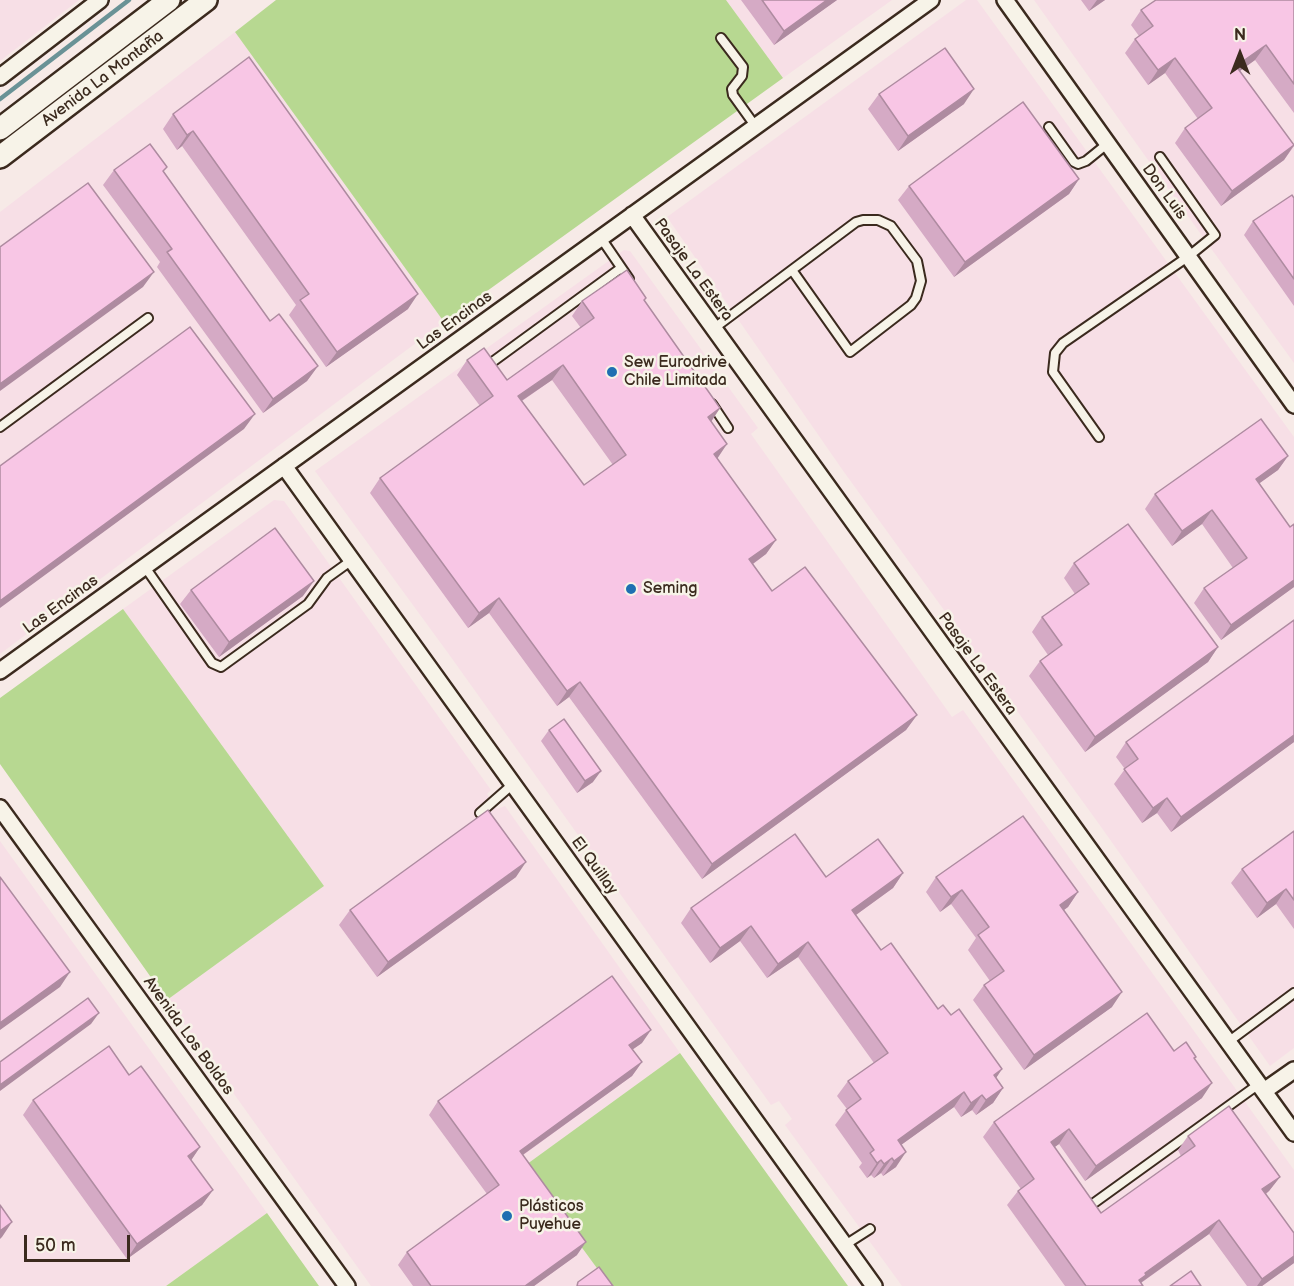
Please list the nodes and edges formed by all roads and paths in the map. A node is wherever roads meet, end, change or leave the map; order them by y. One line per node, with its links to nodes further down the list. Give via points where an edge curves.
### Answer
1 (99, 0): 7 (street)
2 (169, 0): 10 (main road, Avenida La Montaña)
3 (206, 0): 12 (main road, Avenida La Montaña)
4 (931, 0): 8 (street, Las Encinas)
5 (1005, 0): 11 (street, Don Luis)
6 (721, 38): 8 (lane, via 743,67 733,95)
7 (1, 75)
8 (756, 127): 14 (street, Las Encinas)
9 (1048, 127): 11 (lane, via 1078,164)
10 (0, 129)
11 (1107, 144): 16 (street, Don Luis)
12 (0, 157)
13 (1160, 157): 16 (lane, via 1215,235)
14 (632, 216): 15 (street, Las Encinas); 21 (street, Pasaje La Estera)
15 (601, 238): 17 (lane); 28 (street, Las Encinas)
16 (1189, 256): 24 (street, Don Luis); 27 (lane, via 1063,342 1055,353 1053,372)
17 (621, 268): 19 (lane); 22 (lane)
18 (792, 270): 18 (lane, via 856,222 870,219 891,226 917,261 921,281 910,305 850,352); 21 (lane)
19 (634, 286)
20 (148, 318): 25 (lane)
21 (713, 329): 36 (street, Pasaje La Estera)
22 (491, 363)
23 (710, 400): 26 (lane)
24 (1294, 405)
25 (0, 428)
26 (728, 428)
27 (1099, 437)
28 (284, 466): 29 (street, El Quillay); 30 (street, Las Encinas)
29 (352, 560): 30 (lane, via 327,579 308,604 221,667 212,663); 32 (street, El Quillay)
30 (144, 567): 31 (street, Las Encinas)
31 (0, 671)
32 (513, 784): 34 (lane); 42 (street, El Quillay)
33 (0, 808): 43 (street, Avenida Los Boldos)
34 (480, 813)
35 (1294, 993): 36 (lane)
36 (1228, 1042): 38 (street, Pasaje La Estera)
37 (1294, 1070): 38 (street)
38 (1261, 1088): 39 (street, Pasaje La Estera); 40 (lane)
39 (1294, 1133)
40 (1094, 1203)
41 (870, 1229): 42 (lane)
42 (845, 1245): 44 (street, El Quillay)
43 (347, 1286)
44 (874, 1286)

